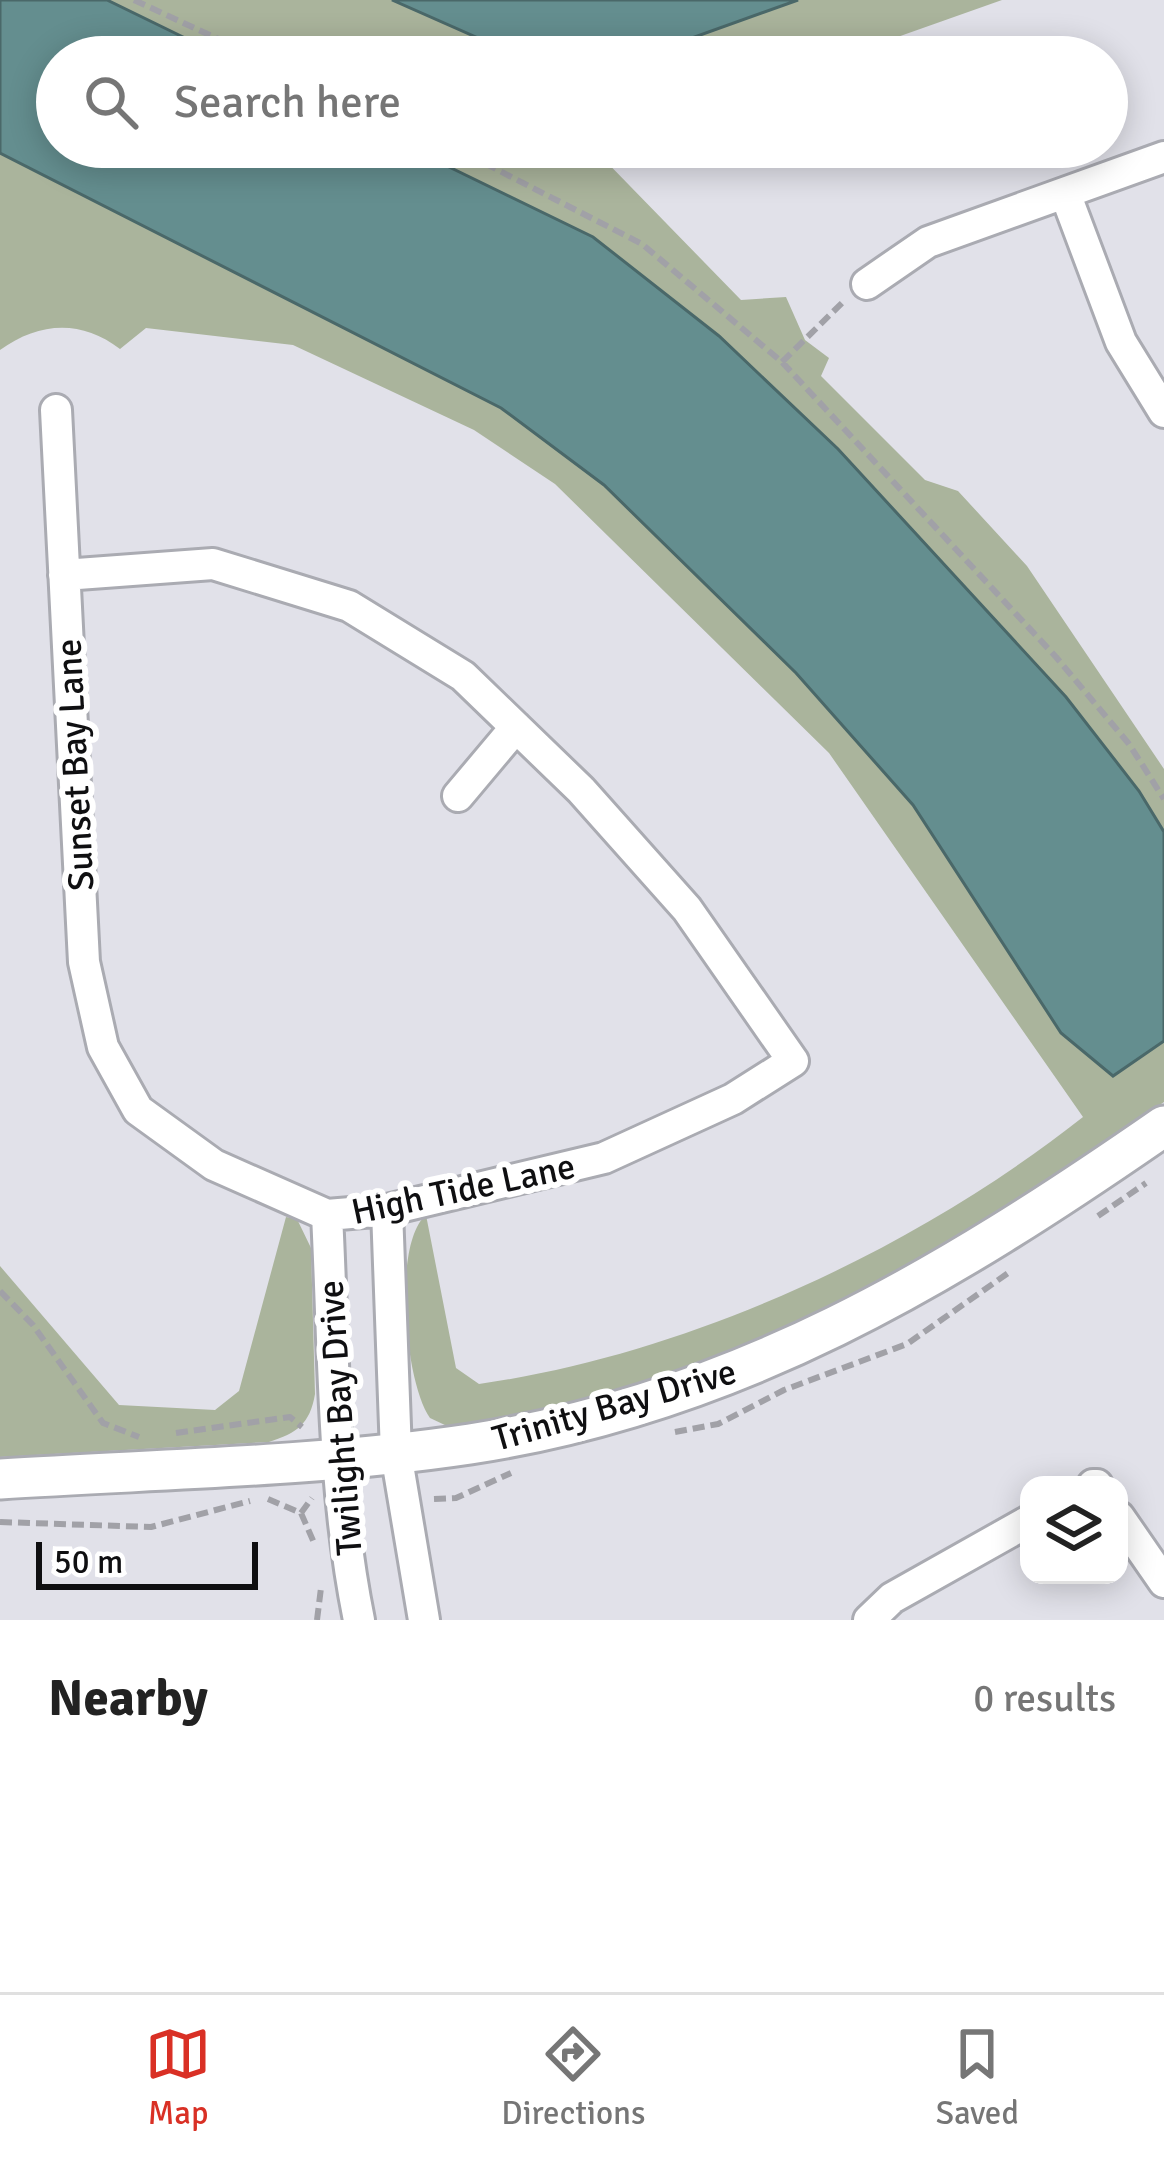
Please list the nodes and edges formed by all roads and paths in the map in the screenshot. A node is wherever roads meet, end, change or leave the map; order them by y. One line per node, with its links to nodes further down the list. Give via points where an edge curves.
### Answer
1 (134, 0): 2 (path)
2 (212, 36)
3 (1164, 157): 5 (street)
4 (494, 168): 7 (path, via 642,244)
5 (1065, 193): 6 (street, via 928,242); 9 (street, via 1121,342)
6 (867, 284): 7 (path)
7 (782, 362): 13 (path, via 1056,657)
8 (56, 410): 10 (street, Sunset Bay Lane)
9 (1164, 412)
10 (64, 575): 11 (street, via 213,564 349,606 464,676); 14 (street, Sunset Bay Lane, via 84,962 104,1047)
11 (516, 727): 12 (street); 16 (street, High Tide Lane, via 687,909 793,1061 733,1100 604,1158)
12 (458, 796)
13 (1164, 799)
14 (138, 1110): 17 (street, High Tide Lane, via 214,1165)
15 (1164, 1126): 21 (street, Trinity Bay Drive, via 987,1246 795,1348 602,1414)
16 (387, 1210): 17 (street, High Tide Lane); 21 (street, Twilight Bay Drive)
17 (327, 1215): 22 (street, Twilight Bay Drive)
18 (0, 1291): 20 (path, via 103,1424)
19 (162, 1435): 22 (path, via 290,1417)
20 (140, 1438)
21 (396, 1453): 22 (street, Trinity Bay Drive); 32 (street, Twilight Bay Drive)
22 (339, 1458): 23 (street, Trinity Bay Drive); 31 (street, Twilight Bay Drive)
23 (0, 1478)
24 (0, 1522): 27 (path, via 151,1527 263,1497 301,1513)
25 (1020, 1526): 33 (street, via 892,1598)
26 (1128, 1530): 29 (street)
27 (318, 1561)
28 (321, 1581): 30 (path)
29 (1164, 1582)
30 (317, 1620)
31 (359, 1620)
32 (424, 1620)
33 (869, 1620)

